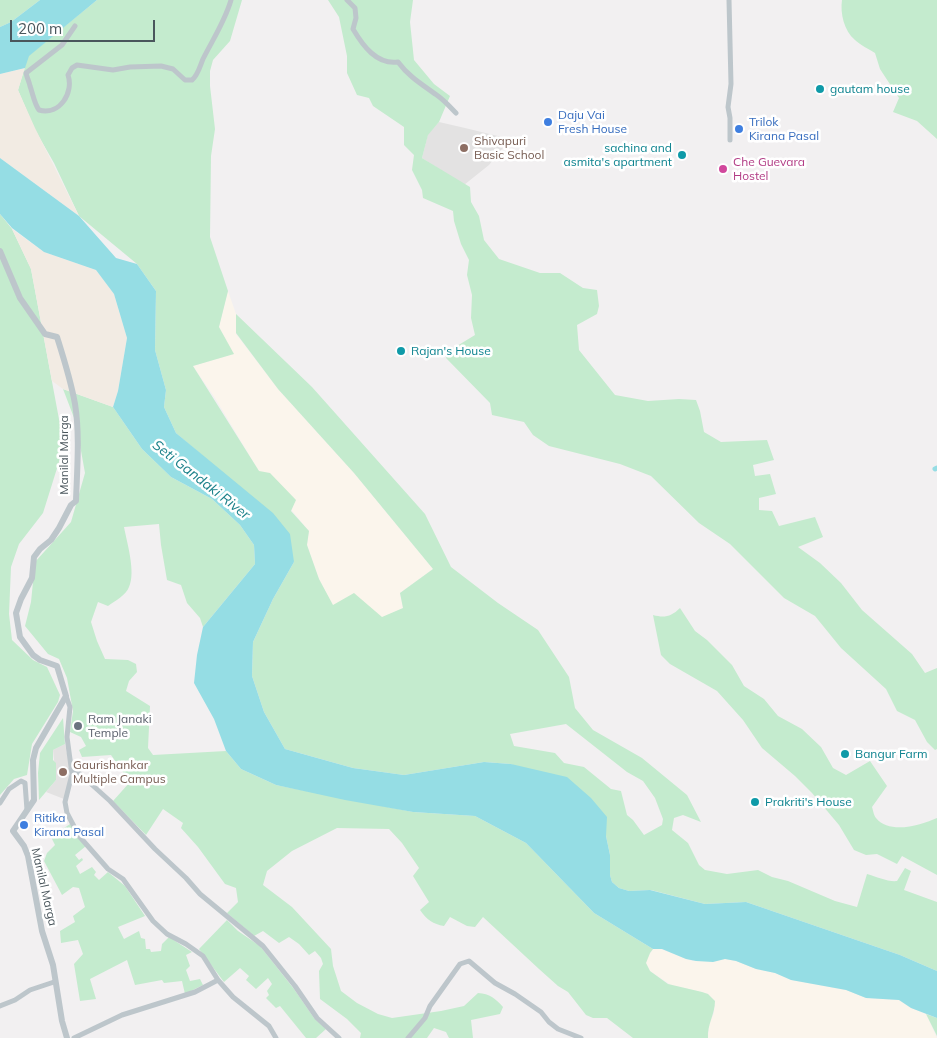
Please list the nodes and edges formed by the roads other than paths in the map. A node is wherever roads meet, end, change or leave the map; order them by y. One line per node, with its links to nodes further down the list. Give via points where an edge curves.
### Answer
1 (231, 0): 4 (street, via 222,25 192,80 185,80 168,67 112,70 77,65 68,75 70,86 65,100 44,112 39,110 30,91 26,73 62,45)
2 (348, 0): 5 (street, via 355,8 353,29 371,54 389,63 398,62 420,85 439,96)
3 (729, 0): 6 (street)
4 (74, 26)
5 (456, 113)
6 (730, 140)
7 (0, 251): 8 (street, Manilal Marga, via 20,298 45,334 57,337 75,406 76,501 51,540 34,557 32,578 16,612 20,637 33,655 57,666)
8 (66, 696): 9 (street, via 70,707 67,737); 11 (street, Manilal Marga, via 36,748 33,760 34,800)
9 (71, 769): 12 (street, via 65,802 79,836 108,870 123,879 153,922 203,956); 18 (street, via 110,801 200,894 263,946 317,1018)
10 (0, 803): 11 (street, via 9,789 22,781 26,789)
11 (27, 813): 13 (street, Manilal Marga, via 13,831 28,856)
12 (218, 980): 16 (street, via 195,992 122,1015); 17 (street, via 268,1026)
13 (54, 982): 14 (street); 15 (street, Manilal Marga)
14 (0, 1006)
15 (67, 1038)
16 (74, 1038)
17 (276, 1038)
18 (339, 1038)
19 (408, 1038): 20 (street, via 460,964 469,961 495,983 541,1012 558,1029)
20 (581, 1038)

